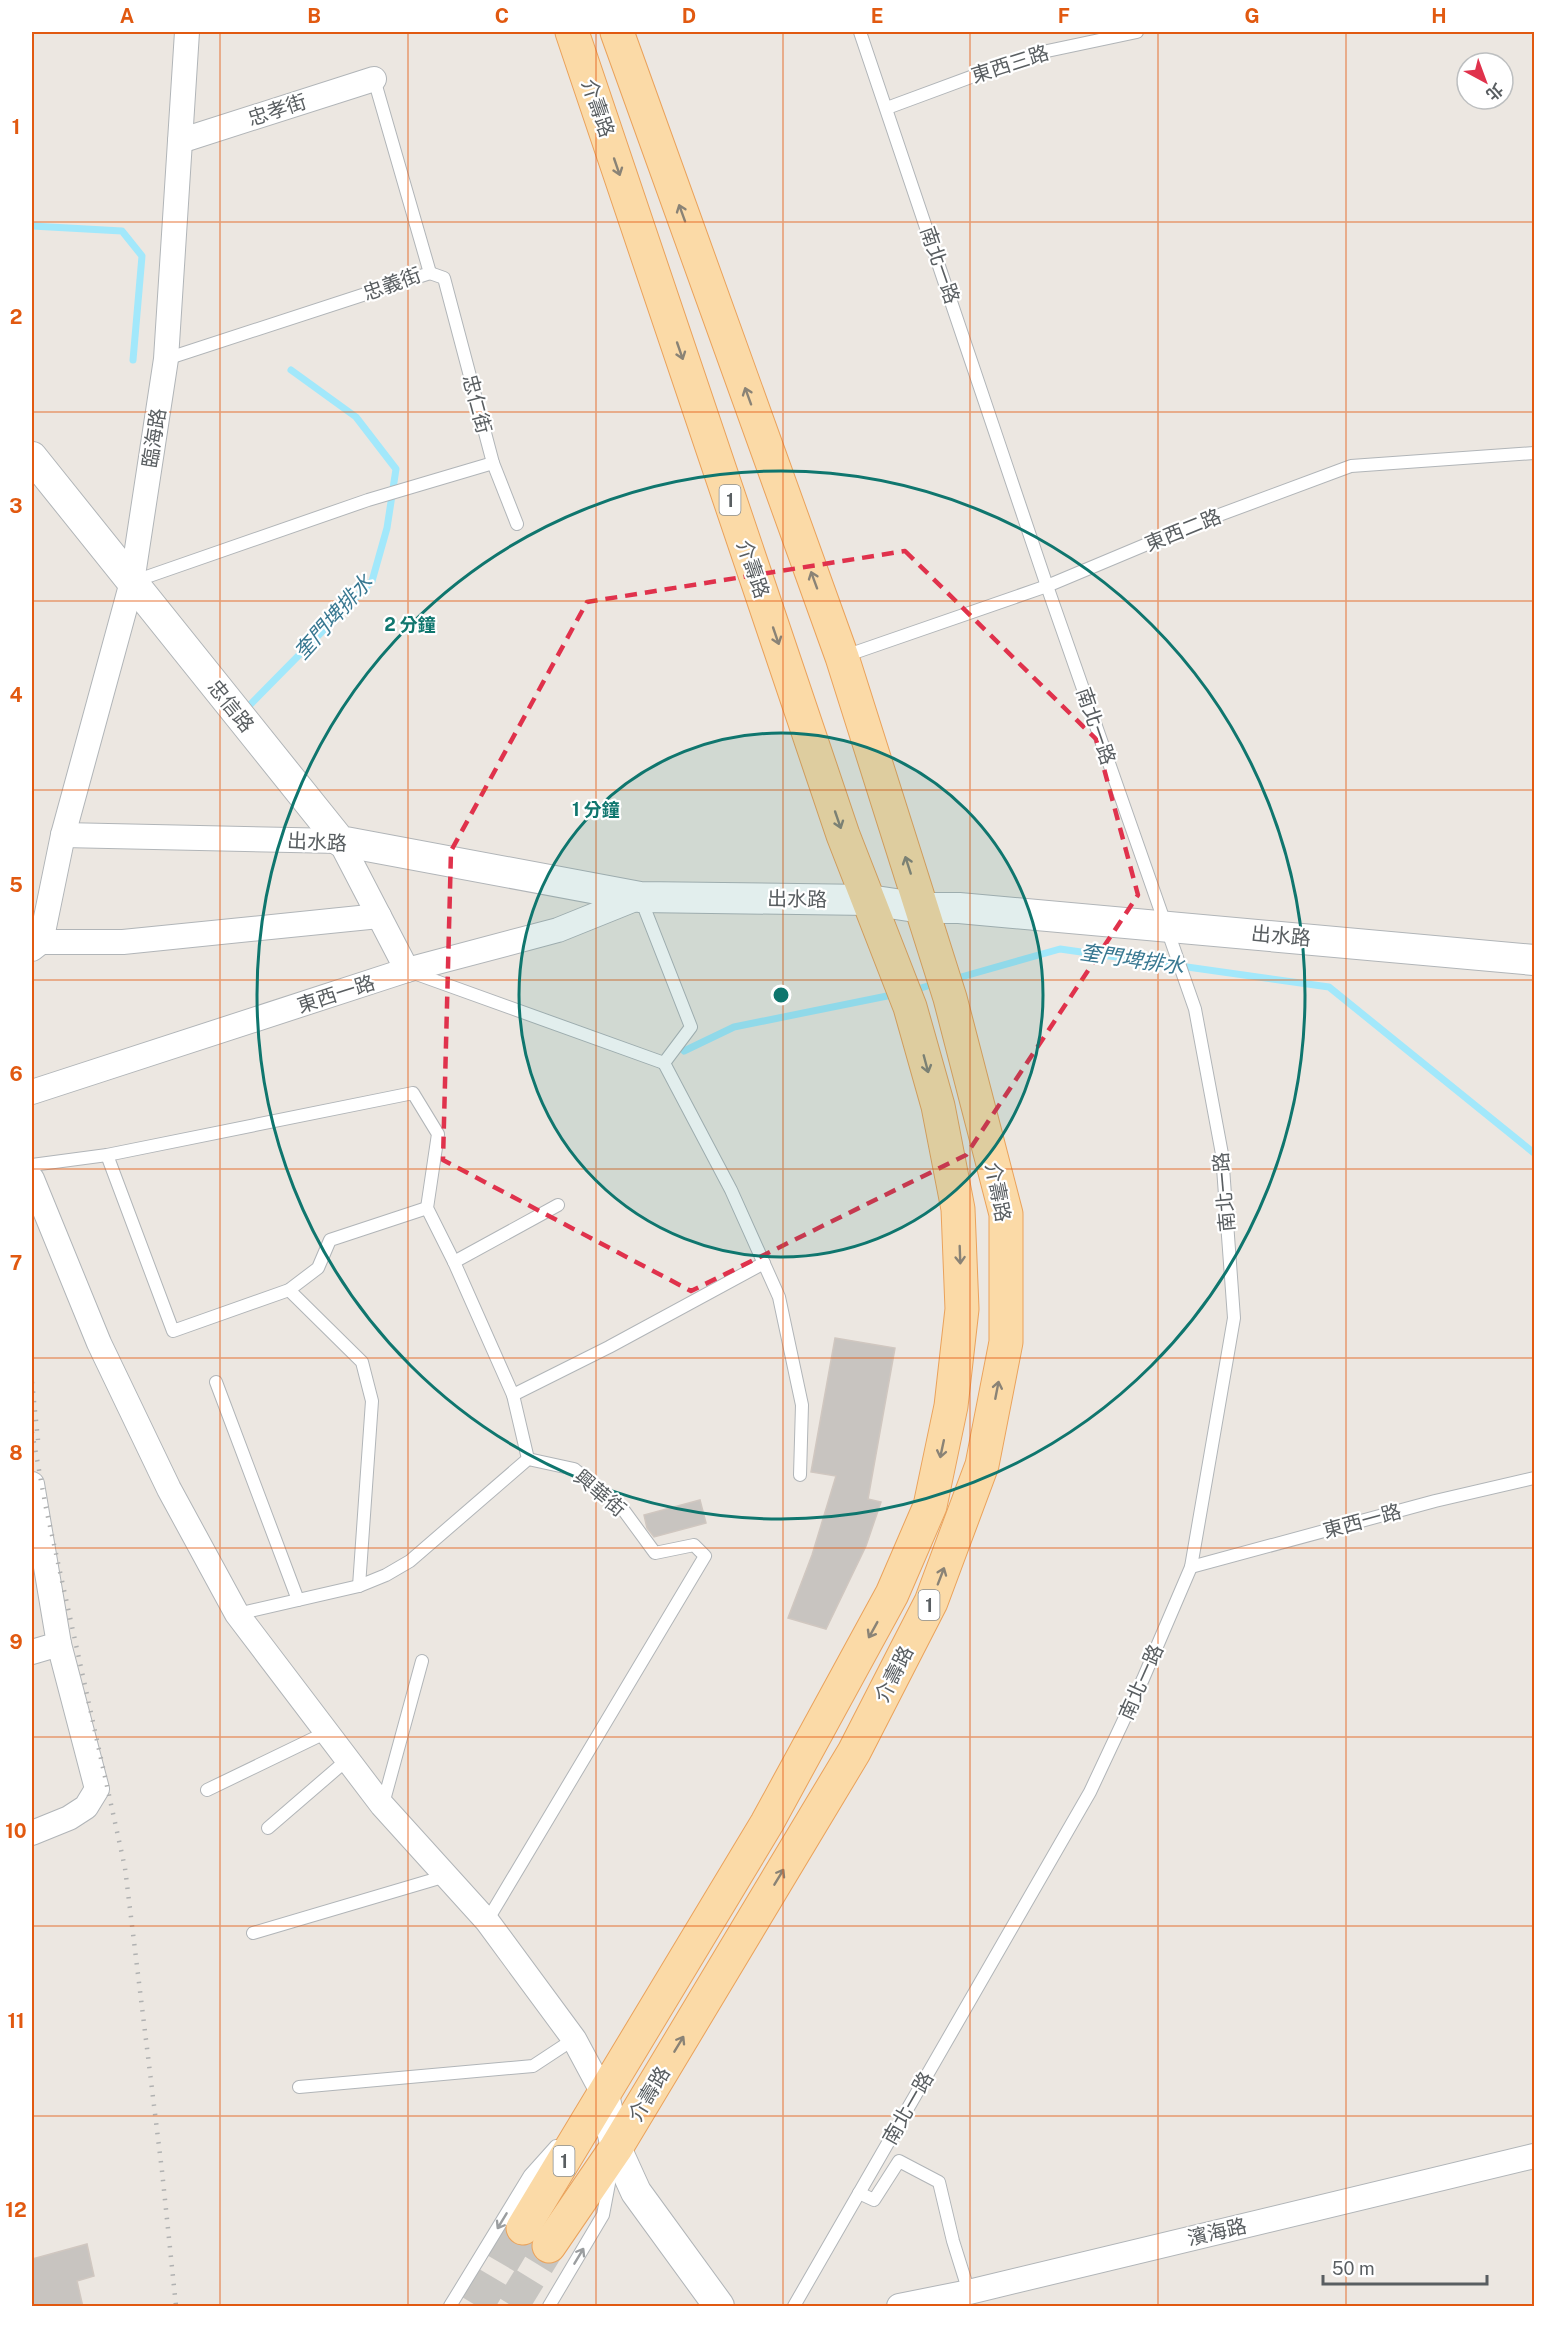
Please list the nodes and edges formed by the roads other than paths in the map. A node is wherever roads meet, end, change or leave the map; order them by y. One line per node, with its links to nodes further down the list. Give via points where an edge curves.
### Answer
1 (187, 32): 8 (street, 臨海路)
2 (572, 32): 21 (main road, 介壽路 / 1, one-way to 21, via 843,835)
3 (617, 32): 17 (main road, 1, one-way to 3)
4 (860, 32): 7 (lane, 南北一路)
5 (1137, 32): 7 (lane, 東西三路, via 1033,54)
6 (374, 79): 8 (street, 忠孝街); 9 (lane, 忠義街)
7 (887, 108): 16 (lane, 南北一路)
8 (180, 141): 10 (street, 臨海路)
9 (430, 273): 10 (lane, 忠義街); 13 (lane, 忠仁街, via 444,278)
10 (166, 359): 15 (street, 臨海路)
11 (1534, 453): 16 (lane, 東西二路, via 1351,466 1195,524)
12 (32, 457): 15 (street, 忠信路)
13 (493, 463): 14 (lane); 15 (lane, via 413,485)
14 (517, 524)
15 (132, 582): 18 (street, 臨海路); 19 (street, 忠信路)
16 (1047, 586): 17 (lane, 東西二路); 24 (lane, 南北一路)
17 (842, 657): 22 (main road, 1, one-way to 17)
18 (63, 834): 19 (street, 出水路); 25 (street, 臨海路)
19 (340, 841): 20 (street, 出水路); 23 (street, 忠信路)
20 (640, 897): 21 (street, 出水路); 27 (street, 東西一路, via 558,930); 28 (lane, via 691,1027)
21 (869, 900): 22 (street, 出水路); 62 (main road, 介壽路 / 1, one-way to 62, via 910,1007 938,1106 958,1209 962,1309 951,1406 930,1506 892,1594 767,1823)
22 (922, 908): 24 (street, 出水路, via 959,908); 63 (main road, 介壽路 / 1, one-way to 22, via 854,1752 931,1602 982,1465 1006,1342 1006,1214 950,998)
23 (379, 916): 25 (street, via 123,942); 27 (street, 忠信路)
24 (1169, 937): 26 (street, 出水路); 44 (lane, 南北一路, via 1195,1009 1222,1154 1234,1318)
25 (36, 946)
26 (1534, 960)
27 (408, 970): 28 (lane); 29 (street, 東西一路)
28 (664, 1063): 36 (lane, via 731,1190)
29 (32, 1092)
30 (107, 1155): 31 (lane); 34 (lane, via 413,1093 438,1134); 37 (lane, via 173,1331)
31 (32, 1165)
32 (32, 1179): 47 (street, via 99,1343 169,1489)
33 (558, 1205): 35 (lane)
34 (427, 1208): 35 (lane); 37 (lane, via 330,1240 318,1268)
35 (454, 1262): 39 (lane)
36 (764, 1263): 39 (lane); 41 (lane, via 779,1297 802,1406)
37 (289, 1290): 45 (lane, via 362,1362 372,1401)
38 (216, 1382): 46 (lane)
39 (513, 1395): 40 (lane)
40 (528, 1460): 45 (lane, via 410,1561); 58 (lane, 興華街, via 574,1469 622,1508 655,1553 694,1545 705,1556)
41 (800, 1475)
42 (1534, 1478): 44 (lane, 東西一路)
43 (32, 1485): 48 (street)
44 (1191, 1567): 65 (lane, 南北一路, via 1090,1792)
45 (359, 1586): 46 (lane)
46 (298, 1600): 47 (lane)
47 (237, 1614): 51 (street)
48 (59, 1644): 49 (street); 56 (street, via 97,1789 86,1807)
49 (32, 1652)
50 (422, 1661): 54 (lane)
51 (327, 1732): 52 (street); 53 (lane)
52 (348, 1760): 54 (street); 55 (lane)
53 (207, 1790)
54 (382, 1805): 57 (street)
55 (268, 1828)
56 (32, 1833)
57 (446, 1876): 58 (street); 59 (lane)
58 (487, 1921): 60 (street)
59 (253, 1933)
60 (574, 2039): 61 (lane, via 533,2067); 62 (street)
61 (299, 2087)
62 (604, 2095): 63 (street); 63 (main road, 介壽路 / 1, via 531,2227); 68 (lane, one-way to 68, via 530,2175)
63 (616, 2148): 66 (lane); 69 (lane, one-way to 63, via 603,2215); 70 (street, via 636,2192)
64 (1534, 2156): 67 (street, 濱海路)
65 (859, 2193): 67 (lane, via 874,2200 899,2162 939,2182); 71 (lane, 南北一路)
66 (585, 2216)
67 (969, 2292): 72 (street, 濱海路)
68 (450, 2307)
69 (549, 2307)
70 (719, 2307)
71 (794, 2307)
72 (899, 2307)

